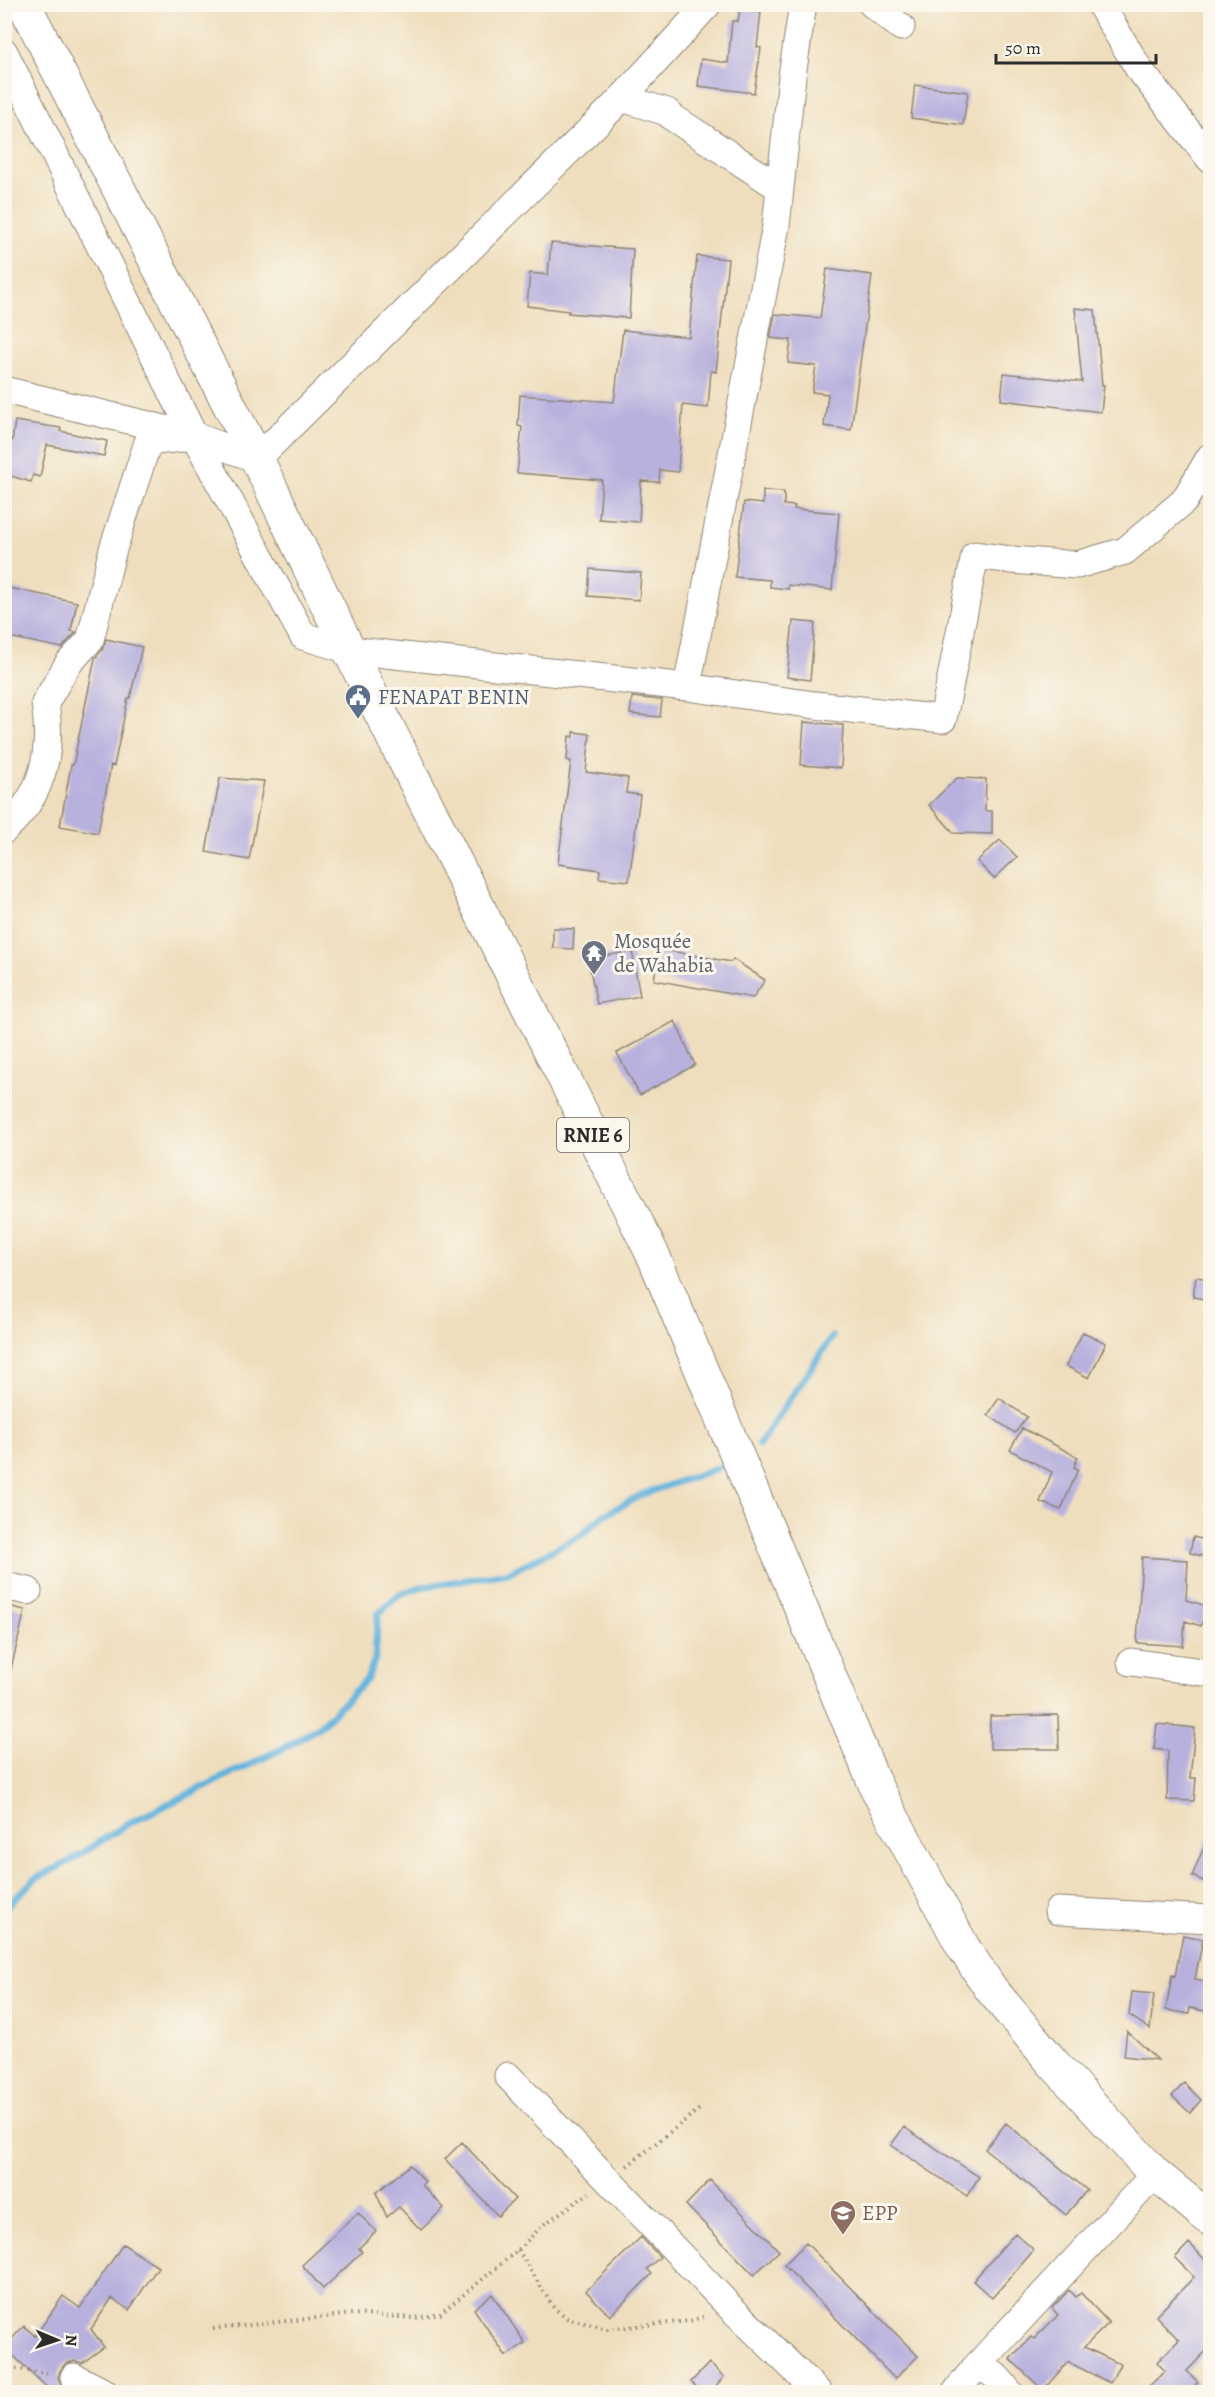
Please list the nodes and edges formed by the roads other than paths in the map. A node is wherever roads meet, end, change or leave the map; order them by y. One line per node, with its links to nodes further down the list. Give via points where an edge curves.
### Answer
1 (708, 4): 8 (street)
2 (803, 4): 10 (street)
3 (872, 4): 6 (street)
4 (1100, 4): 9 (street, via 1139,69)
5 (27, 5): 14 (main road, RNIE 6)
6 (901, 27)
7 (4, 52): 12 (street)
8 (622, 98): 10 (street, via 667,112); 14 (street)
9 (1210, 159)
10 (780, 188): 16 (street, via 776,226)
11 (4, 390): 12 (street)
12 (194, 436): 14 (street); 15 (street, via 303,636); 17 (street, via 148,442 113,549 90,640 68,664 45,703 49,729 43,769 29,804)
13 (1210, 457): 16 (street, via 1184,501 1125,551 1077,565 975,555 943,718)
14 (257, 459): 15 (main road, RNIE 6)
15 (349, 650): 16 (street); 23 (main road, RNIE 6, via 654,1257 876,1787 963,1947 991,1989)
16 (687, 687)
17 (4, 830)
18 (1131, 1662): 19 (street)
19 (1210, 1673)
20 (1058, 1911): 21 (street)
21 (1210, 1919)
22 (508, 2076): 28 (street, via 733,2310)
23 (1155, 2174): 24 (main road, RNIE 6); 25 (street)
24 (1210, 2219)
25 (974, 2369): 29 (street); 30 (street, via 993,2373)
26 (74, 2377): 27 (street)
27 (104, 2392)
28 (818, 2392)
29 (956, 2392)
30 (1009, 2392)

